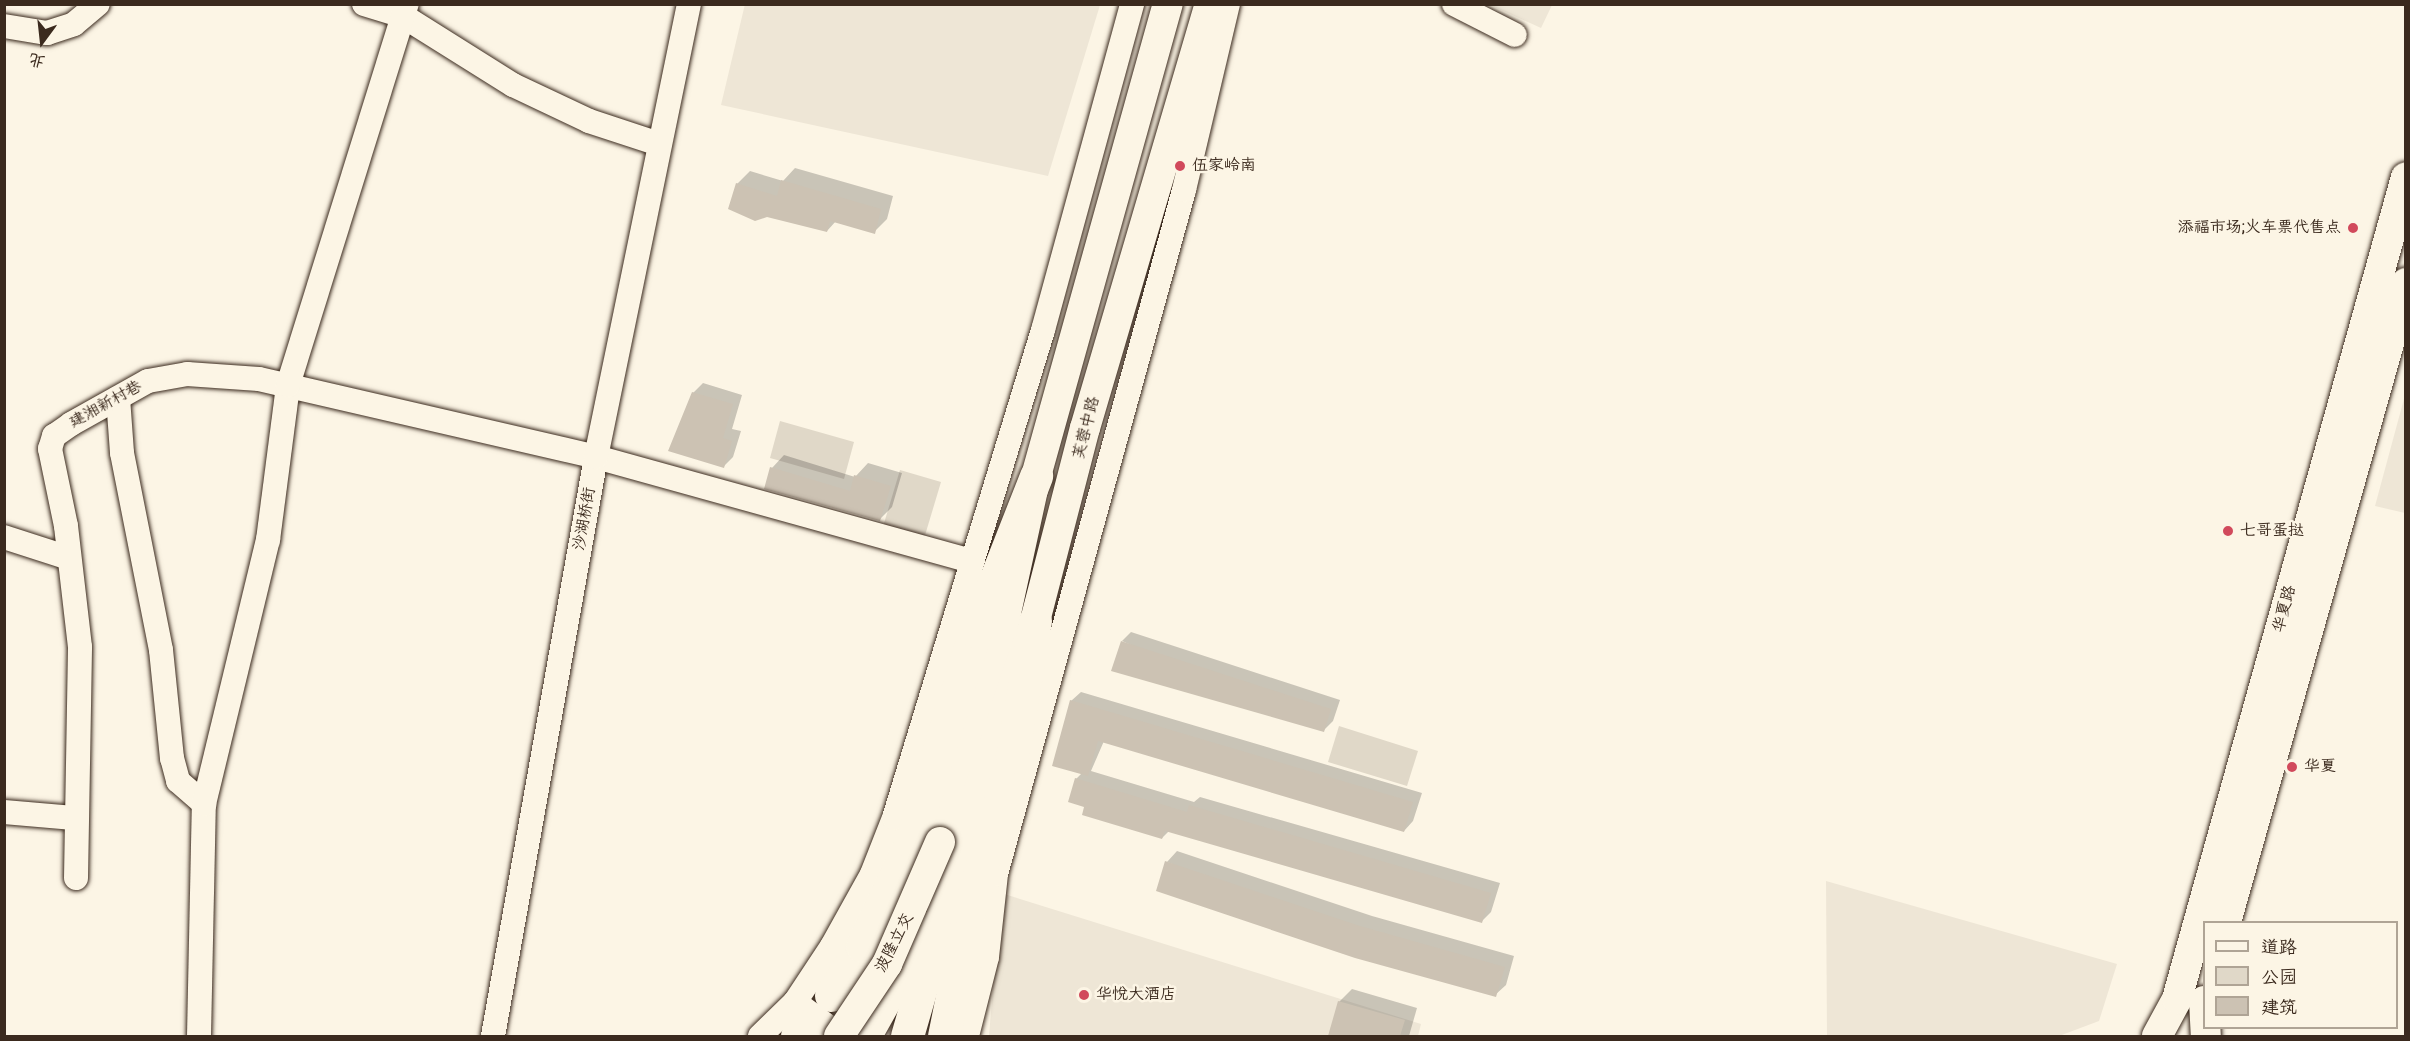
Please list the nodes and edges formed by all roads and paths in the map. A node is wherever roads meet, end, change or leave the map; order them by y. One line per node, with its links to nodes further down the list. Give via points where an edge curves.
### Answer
1 (98, 4): 10 (street, via 74,24 47,33)
2 (364, 4): 9 (street)
3 (689, 4): 12 (street, 沙湖桥街)
4 (1132, 4): 21 (street, via 1043,330)
5 (1168, 4): 18 (main road)
6 (1210, 4): 22 (main road, 芙蓉中路, via 1085,428)
7 (1228, 4): 28 (street, via 1184,190)
8 (1454, 4): 11 (street)
9 (405, 10): 12 (street, via 513,85 589,121); 15 (street)
10 (4, 26)
11 (1515, 35)
12 (659, 144): 17 (street, 沙湖桥街)
13 (2406, 177): 40 (main road, 华夏路, via 2177,999)
14 (2406, 283): 30 (main road, 华夏路)
15 (288, 385): 16 (street, 建湘新村巷, via 226,374 188,374 148,381); 17 (street, 建湘新村巷); 24 (street, via 268,540)
16 (118, 398): 20 (street, 建湘新村巷, via 54,436 50,463); 24 (street, via 121,444 160,650 172,758 178,781)
17 (596, 457): 21 (street, 建湘新村巷); 35 (street, 沙湖桥街)
18 (1036, 476): 27 (main road); 31 (highway, via 975,631 910,842 862,946)
19 (4, 537): 20 (street)
20 (69, 558): 26 (street, 建湘新村巷, via 81,691)
21 (970, 561): 32 (street, via 919,741 872,874)
22 (1035, 621): 23 (highway); 27 (main road, 芙蓉中路)
23 (1012, 757): 28 (main road); 33 (highway)
24 (204, 804): 34 (street)
25 (4, 812): 26 (street)
26 (74, 818): 29 (street, 建湘新村巷)
27 (950, 846): 37 (main road, 波隆立交, bridge, via 887,964); 38 (main road, 波隆立交, via 902,982); 39 (highway)
28 (996, 873): 33 (street, via 987,957)
29 (76, 878)
30 (2226, 921)
31 (831, 995)
32 (800, 1026): 36 (street); 37 (street)
33 (952, 1032)
34 (199, 1036)
35 (493, 1036)
36 (760, 1036)
37 (840, 1036)
38 (867, 1036)
39 (907, 1036)
40 (2157, 1036)

